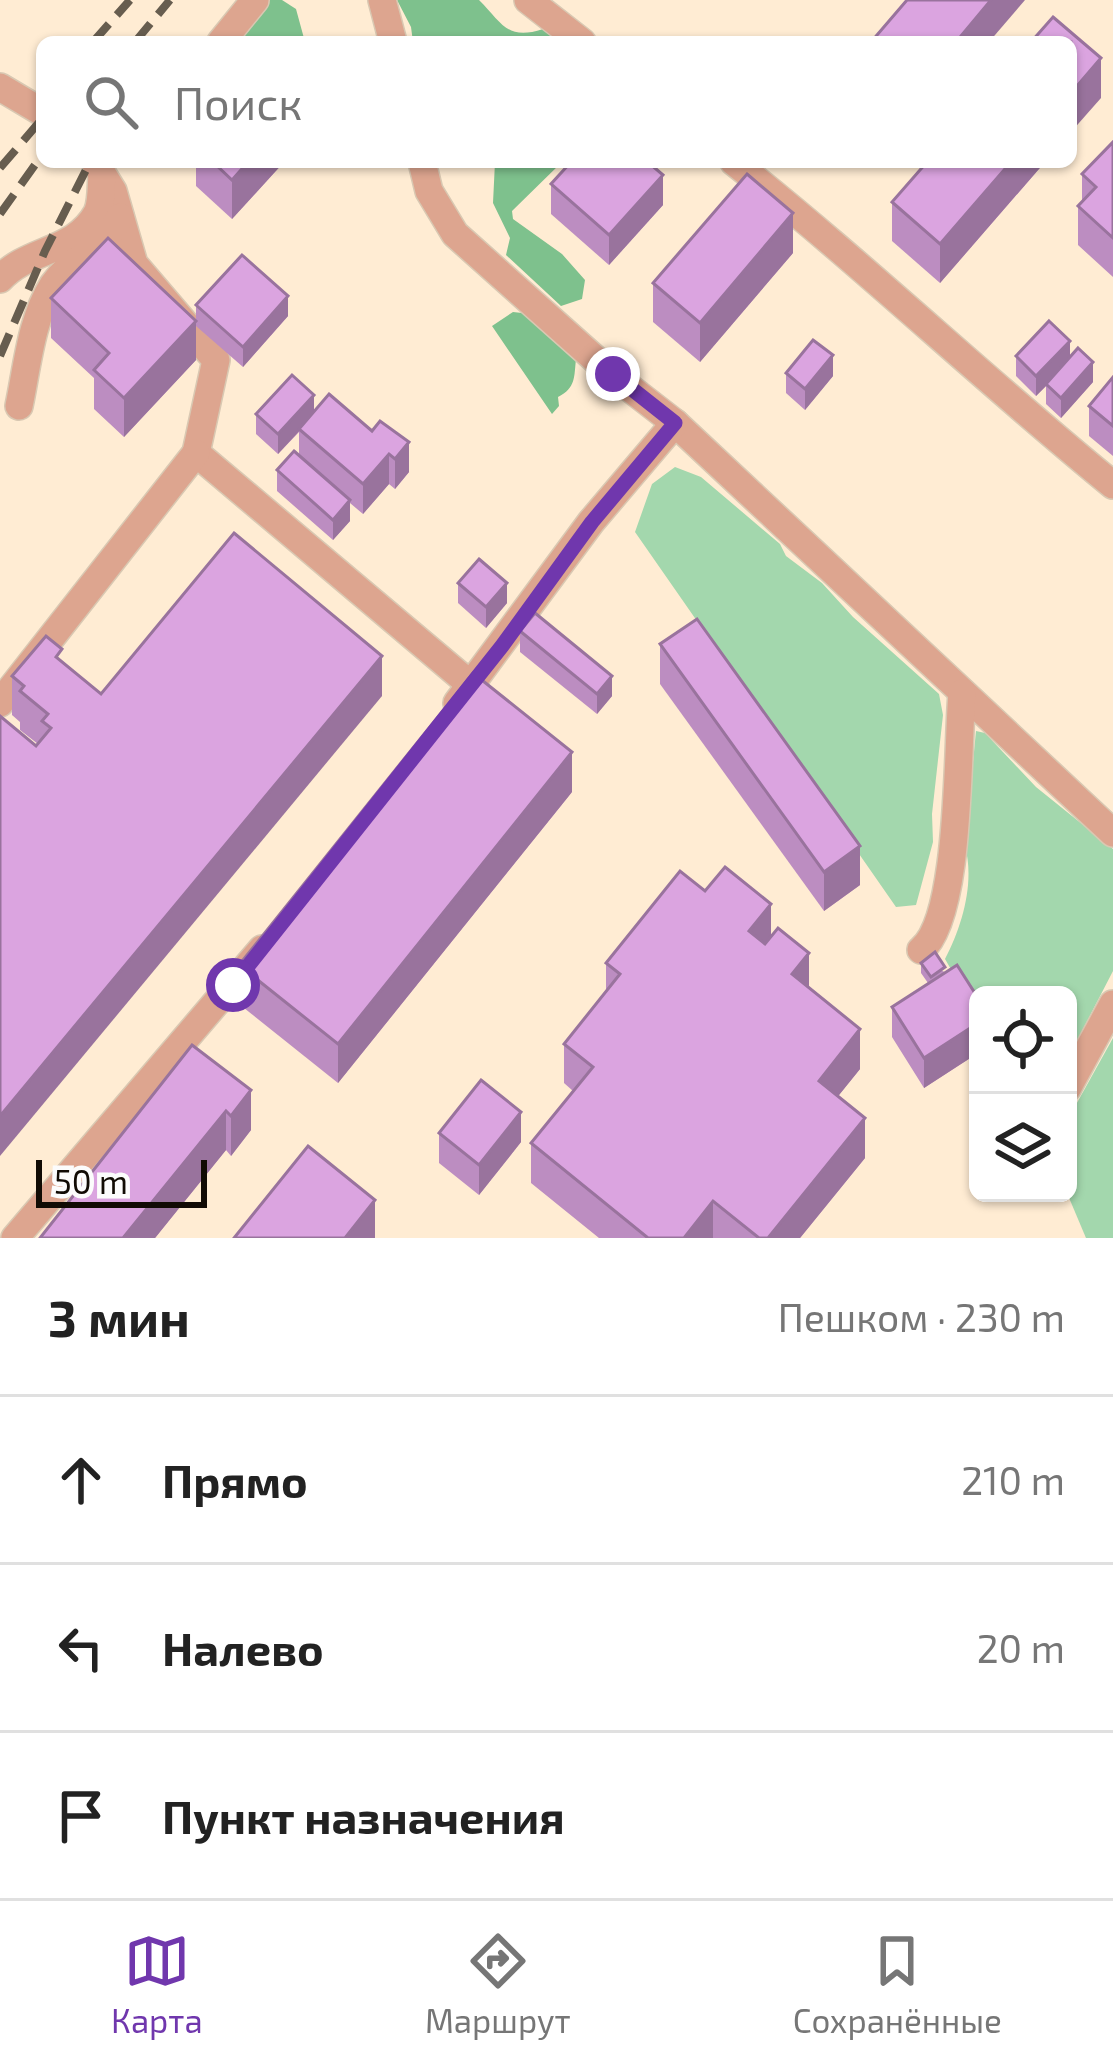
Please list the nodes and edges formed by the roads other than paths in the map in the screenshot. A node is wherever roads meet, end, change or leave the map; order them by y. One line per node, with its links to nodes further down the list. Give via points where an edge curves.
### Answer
1 (255, 0): 4 (street)
2 (382, 0): 5 (street)
3 (528, 0): 6 (street)
4 (226, 36)
5 (391, 36)
6 (573, 36)
7 (0, 87): 8 (street)
8 (36, 108)
9 (103, 168): 14 (street, via 98,212 69,244 14,264)
10 (104, 168): 13 (street)
11 (423, 168): 16 (street, via 455,234)
12 (742, 168): 18 (street)
13 (120, 217): 15 (street, via 111,236 54,284 35,328); 17 (street, via 134,264 216,360)
14 (0, 279)
15 (19, 406)
16 (675, 423): 19 (street); 20 (street)
17 (196, 453): 19 (street); 21 (street)
18 (1113, 484)
19 (471, 685): 22 (street)
20 (962, 694): 23 (street); 25 (street, via 949,894 934,940)
21 (0, 703)
22 (442, 723)
23 (1113, 833)
24 (278, 928): 28 (street)
25 (921, 950)
26 (1113, 1004): 27 (street)
27 (1077, 1070)
28 (15, 1238)

